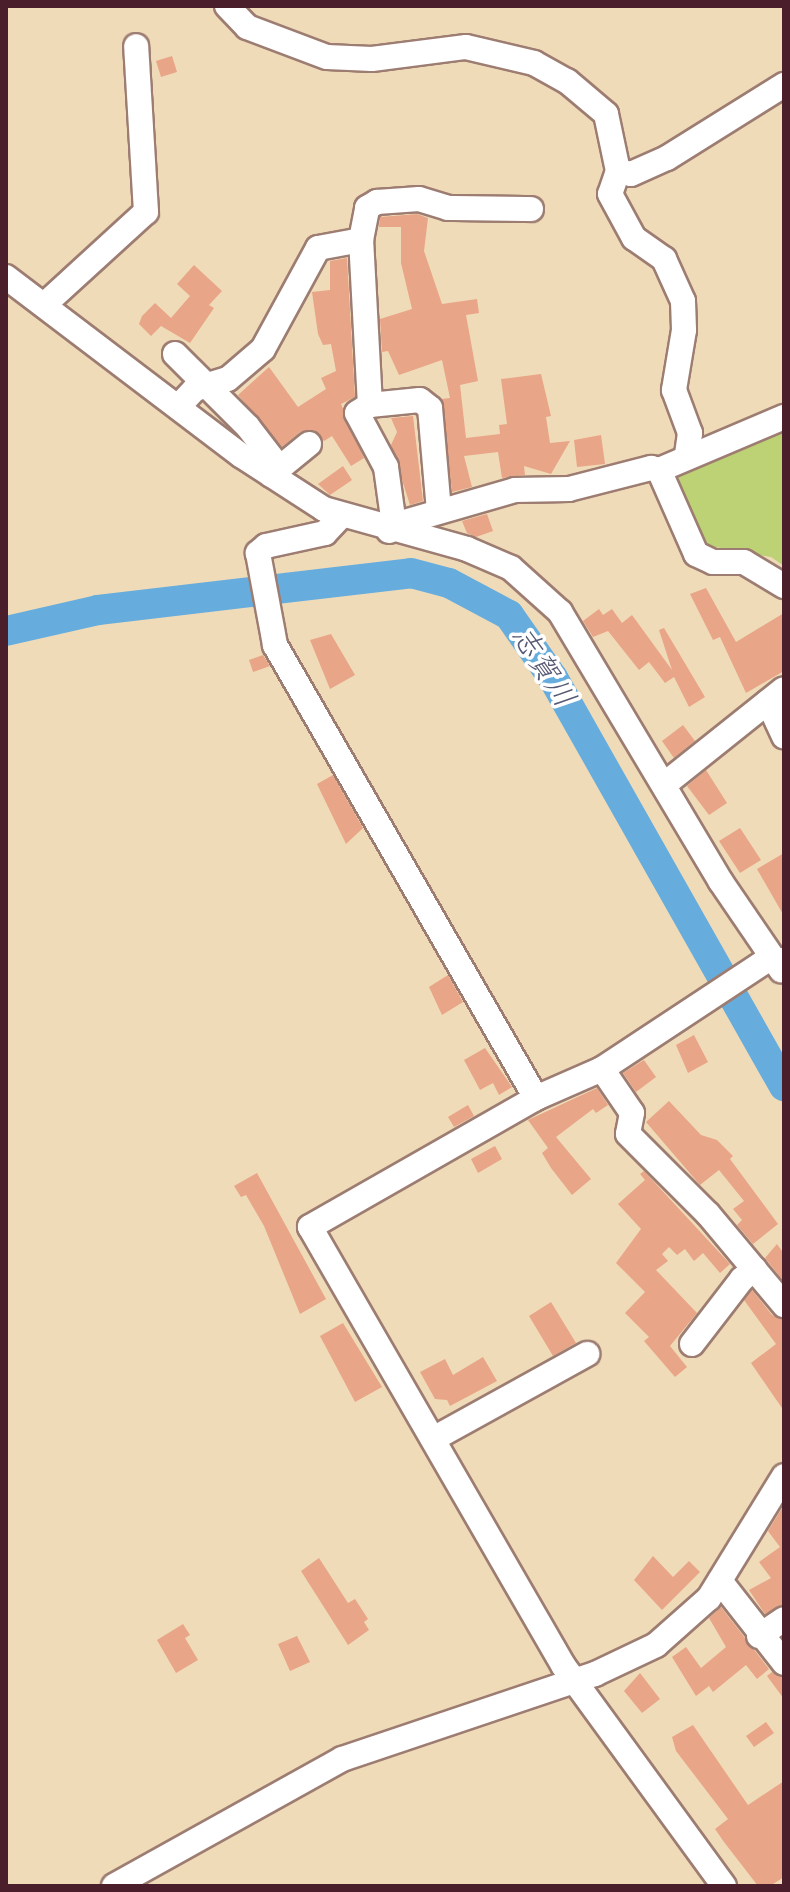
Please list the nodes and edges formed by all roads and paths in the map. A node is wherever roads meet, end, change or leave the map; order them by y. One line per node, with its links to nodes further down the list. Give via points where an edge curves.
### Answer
1 (227, 6): 4 (street, via 247,27 327,57 372,59 466,47 534,63 567,81 606,114)
2 (136, 46): 8 (street, via 146,212)
3 (784, 85): 4 (street, via 648,169)
4 (618, 171): 15 (street, via 610,194 634,238 664,259 683,301 674,390 690,433)
5 (531, 209): 6 (street, via 448,208 419,199 372,203)
6 (361, 240): 10 (street, via 318,248 271,340 228,379); 11 (street)
7 (6, 277): 8 (street)
8 (44, 305): 12 (street)
9 (175, 354): 10 (street)
10 (208, 384): 12 (street); 17 (street)
11 (370, 405): 18 (street, via 420,400 430,408); 20 (street, via 357,413 386,467)
12 (178, 407): 17 (street)
13 (784, 417): 15 (street)
14 (309, 444): 17 (street)
15 (687, 455): 16 (street)
16 (659, 470): 18 (street, via 569,489 515,490); 21 (street, via 696,554 713,562 744,562)
17 (274, 471): 19 (street)
18 (439, 511): 20 (street)
19 (340, 517): 20 (street); 27 (street, via 325,533 266,546 258,559 275,645)
20 (391, 528): 24 (street, via 478,553 511,568 541,594 560,612)
21 (784, 586)
22 (776, 696): 23 (street); 24 (street)
23 (784, 737)
24 (665, 784): 25 (street, via 721,882)
25 (778, 964): 26 (street)
26 (602, 1069): 27 (street); 28 (street, via 632,1113 628,1134)
27 (536, 1098): 33 (street, via 310,1227)
28 (755, 1269): 29 (street); 30 (street)
29 (784, 1305)
30 (692, 1344)
31 (587, 1354): 33 (street)
32 (537, 1363): 33 (street)
33 (432, 1433): 39 (street)
34 (784, 1476): 35 (street)
35 (720, 1581): 37 (street); 39 (street, via 699,1610 664,1639)
36 (784, 1619): 37 (street)
37 (759, 1636): 38 (street)
38 (784, 1663)
39 (576, 1680): 40 (street, via 342,1759); 41 (street)
40 (114, 1886)
41 (724, 1886)

